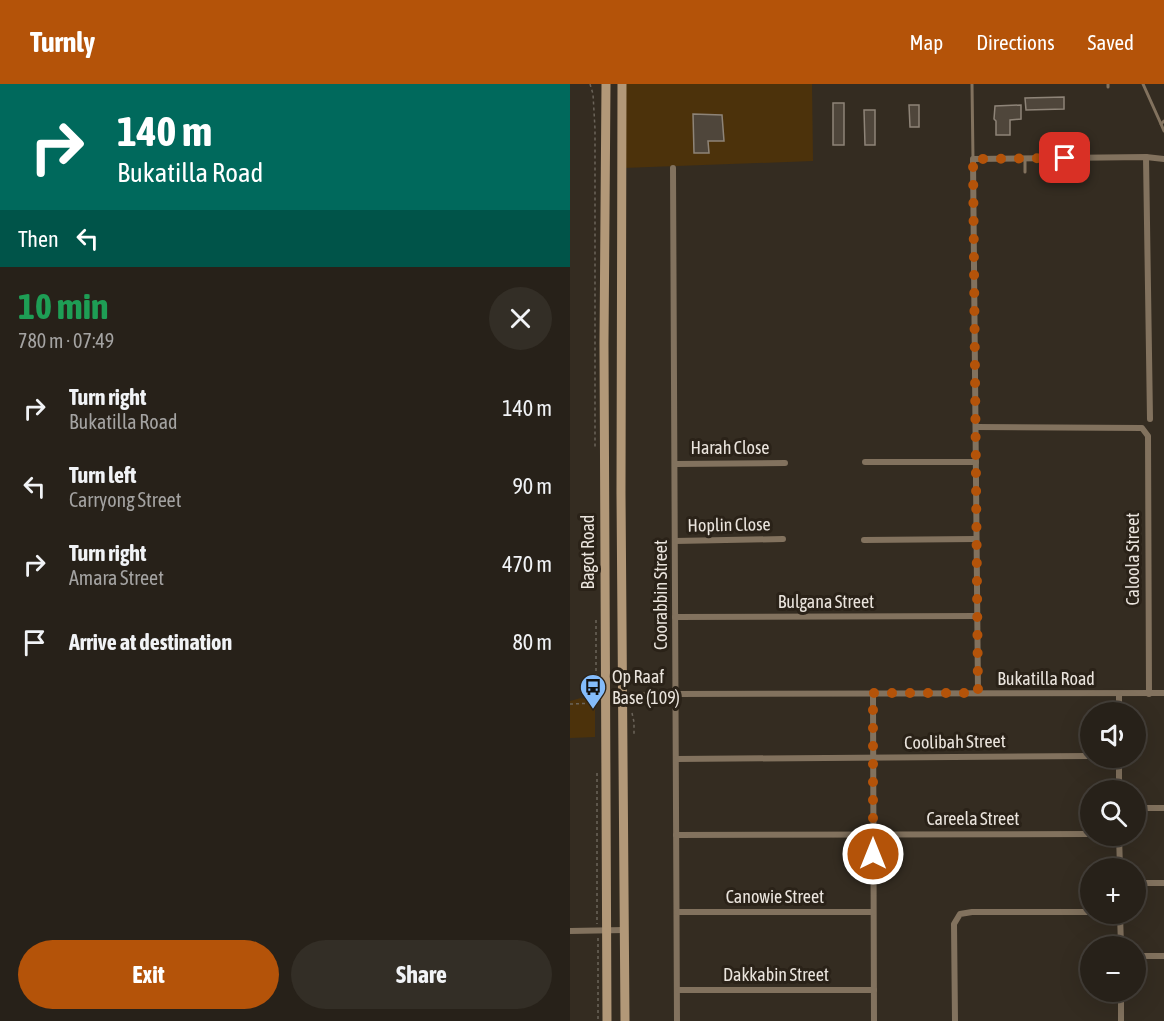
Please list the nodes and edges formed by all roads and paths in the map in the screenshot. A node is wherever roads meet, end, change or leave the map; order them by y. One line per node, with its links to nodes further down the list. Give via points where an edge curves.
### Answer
1 (590, 84): 17 (path, via 595,129)
2 (606, 84): 56 (main road, Bagot Road)
3 (622, 84): 34 (main road, Bagot Road)
4 (972, 84): 12 (lane)
5 (1143, 84): 6 (lane)
6 (1163, 123): 7 (lane)
7 (1164, 131)
8 (1164, 150): 11 (lane)
9 (1146, 157): 10 (street); 11 (street); 15 (street)
10 (1025, 158): 12 (street); 14 (lane)
11 (1164, 158)
12 (973, 159): 16 (street)
13 (673, 168): 21 (street, Coorabbin Street)
14 (1025, 172)
15 (1150, 419)
16 (976, 427): 19 (street); 32 (street, Caloola Street, via 1142,428 1148,436)
17 (596, 453)
18 (866, 462): 19 (street)
19 (976, 462): 23 (street)
20 (785, 463): 21 (street, Harah Close)
21 (676, 464): 25 (street, Coorabbin Street)
22 (783, 539): 25 (street, Hoplin Close)
23 (976, 539): 24 (street); 27 (street)
24 (864, 540)
25 (675, 541): 28 (street, Coorabbin Street)
26 (596, 614): 29 (path)
27 (977, 616): 28 (street, Bulgana Street); 31 (street)
28 (675, 617): 35 (street, Coorabbin Street)
29 (597, 691)
30 (873, 693): 31 (street, Bukatilla Road); 35 (street, Bukatilla Road); 43 (street)
31 (978, 693): 36 (street, Bukatilla Road)
32 (1149, 693): 33 (street, Bukatilla Road); 36 (street, Bukatilla Road)
33 (1164, 693)
34 (622, 694): 35 (lane); 57 (main road, Bagot Road)
35 (676, 694): 44 (street, Coorabbin Street)
36 (1119, 694): 37 (street)
37 (1119, 702)
38 (597, 703): 39 (path)
39 (570, 704)
40 (631, 710): 41 (path)
41 (634, 735)
42 (1080, 756): 43 (street, Coolibah Street)
43 (873, 758): 44 (street, Coolibah Street); 50 (street)
44 (676, 759): 49 (street, Coorabbin Street)
45 (597, 765): 56 (path)
46 (1146, 808): 47 (street)
47 (1164, 808)
48 (1080, 834): 50 (street, Careela Street)
49 (676, 835): 50 (street, Careela Street); 53 (street, Coorabbin Street)
50 (873, 835): 54 (street)
51 (1146, 883): 52 (street)
52 (1164, 883)
53 (677, 912): 54 (street, Canowie Street); 61 (street, Coorabbin Street)
54 (873, 912): 62 (street)
55 (1080, 912): 69 (street, via 972,912 957,917)
56 (602, 930): 57 (street); 58 (street); 64 (path); 65 (main road, Bagot Road)
57 (624, 930): 66 (main road, Bagot Road)
58 (570, 931)
59 (1146, 956): 60 (street)
60 (1164, 956)
61 (678, 990): 62 (street, Dakkabin Street); 67 (street, Coorabbin Street)
62 (874, 990): 68 (street)
63 (1121, 1002): 70 (street)
64 (598, 1021)
65 (607, 1021)
66 (624, 1021)
67 (677, 1021)
68 (874, 1021)
69 (955, 1021)
70 (1122, 1021)

